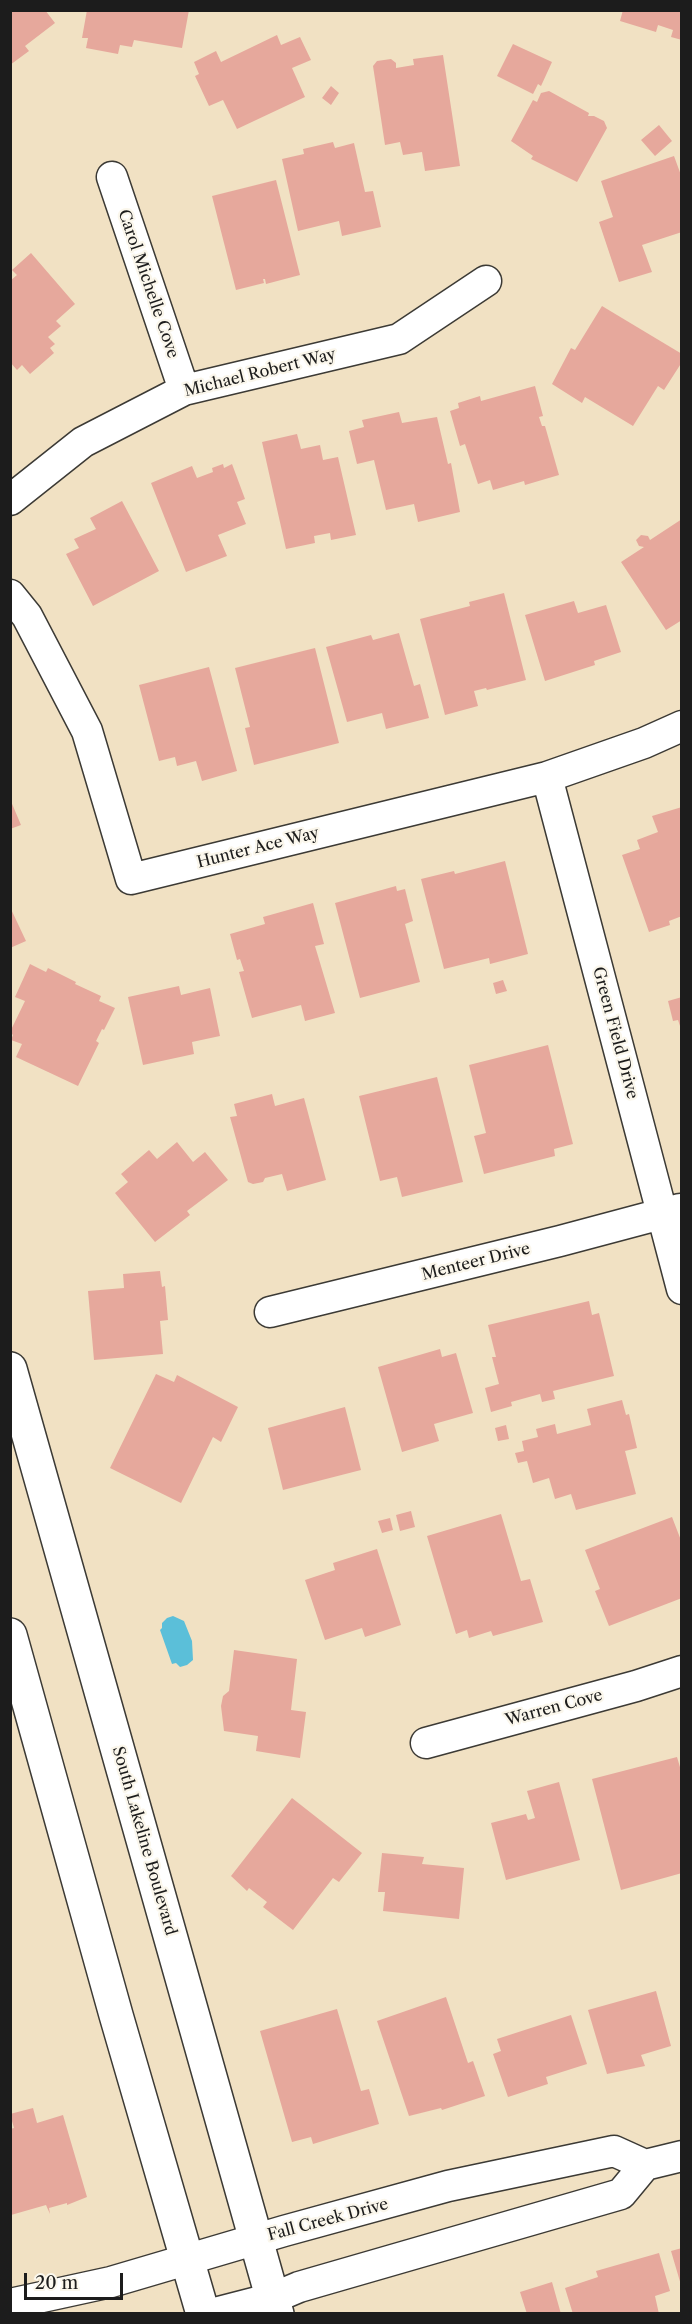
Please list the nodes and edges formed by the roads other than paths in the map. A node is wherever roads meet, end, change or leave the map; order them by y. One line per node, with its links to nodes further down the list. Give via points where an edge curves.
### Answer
1 (112, 177): 3 (street, Carol Michelle Cove)
2 (486, 282): 3 (street, Michael Robert Way, via 399,339)
3 (184, 390): 4 (street, Michael Robert Way, via 83,442)
4 (10, 500)
5 (10, 595): 7 (street, Hunter Ace Way, via 27,616 87,731 131,879)
6 (681, 726): 7 (street, Hunter Ace Way)
7 (547, 777): 8 (street, Green Field Drive)
8 (672, 1211): 9 (street, Green Field Drive); 10 (street, Menteer Drive)
9 (681, 1289)
10 (270, 1312)
11 (10, 1369): 17 (main road, South Lakeline Boulevard)
12 (10, 1635): 18 (main road)
13 (681, 1671): 14 (street, Warren Cove)
14 (426, 1743)
15 (681, 2156): 16 (street)
16 (645, 2165): 17 (street, Fall Creek Drive, via 614,2151 448,2186); 20 (street, via 621,2194 299,2286)
17 (256, 2239): 18 (street, Fall Creek Drive); 20 (main road, South Lakeline Boulevard)
18 (187, 2260): 19 (street, Fall Creek Drive, via 111,2282); 21 (main road)
19 (10, 2304)
20 (275, 2306): 22 (street)
21 (203, 2313)
22 (211, 2313)

